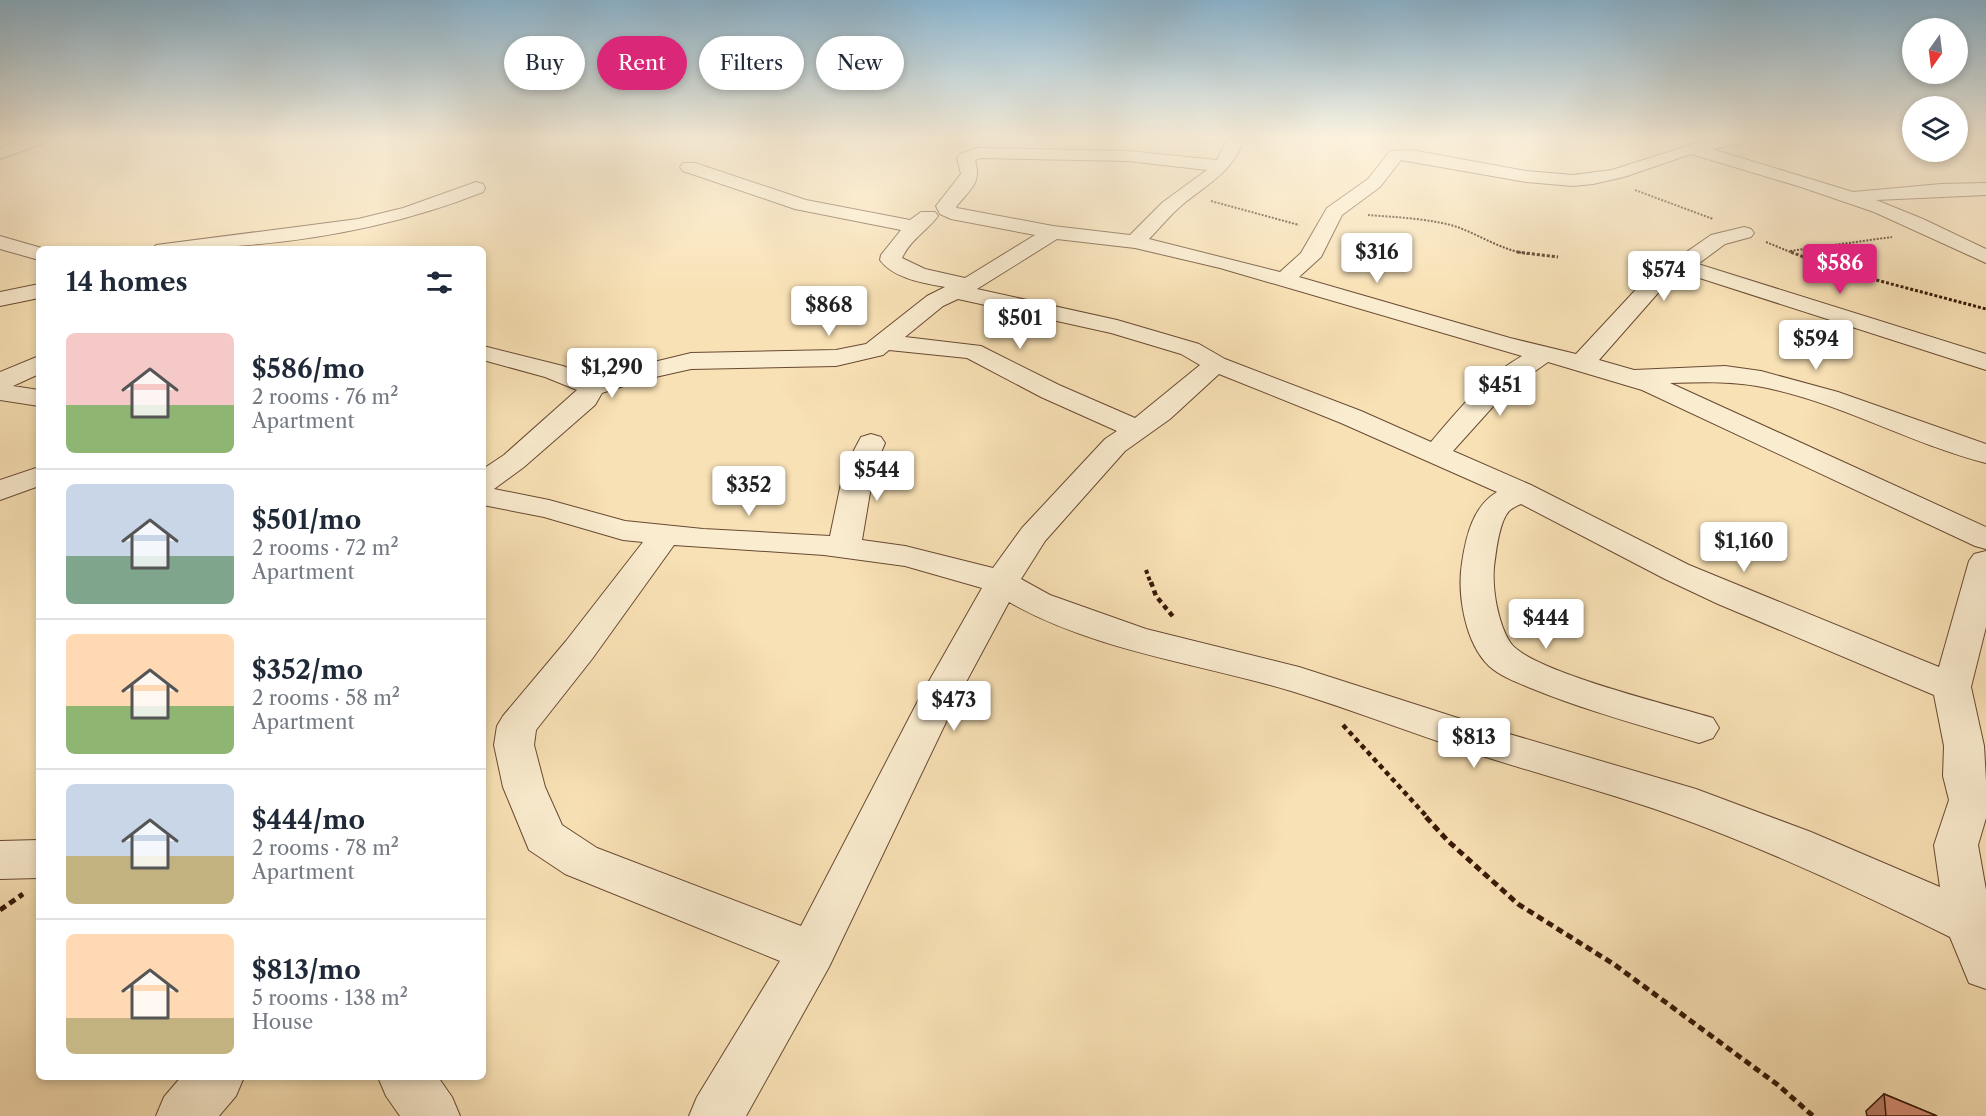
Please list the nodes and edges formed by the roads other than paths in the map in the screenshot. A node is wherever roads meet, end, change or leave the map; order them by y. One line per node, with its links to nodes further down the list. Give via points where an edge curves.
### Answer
1 (471, 190): 15 (street, via 423,209 350,226)
2 (757, 190): 10 (street, via 802,205)
3 (959, 190): 9 (street, via 946,206)
4 (1192, 190): 14 (street, via 1174,202)
5 (1364, 190): 19 (street, via 1334,212 1310,257)
6 (1833, 190): 8 (street)
7 (1927, 190): 8 (street)
8 (1853, 196): 17 (street)
9 (951, 213): 10 (street, via 930,215); 11 (street)
10 (914, 227): 20 (street, via 891,260)
11 (1053, 232): 14 (street); 20 (street)
12 (1744, 232): 18 (street, via 1718,239)
13 (0, 242): 16 (street)
14 (1135, 242): 19 (street)
15 (181, 246)
16 (36, 253)
17 (1986, 257)
18 (1683, 266): 26 (street, via 1650,288); 27 (street)
19 (1283, 280): 25 (street)
20 (961, 288): 23 (street, via 921,311); 28 (street, via 1149,336 1190,349)
21 (36, 292): 22 (street)
22 (0, 299)
23 (885, 342): 32 (street, via 874,350 836,357 679,363); 35 (street, via 972,351)
24 (486, 354): 32 (street, via 534,365)
25 (1544, 354): 26 (street); 37 (street, via 1499,383)
26 (1581, 363): 30 (street)
27 (1986, 363)
28 (1216, 364): 35 (street); 37 (street)
29 (36, 365): 31 (street)
30 (1629, 376): 38 (street, via 1725,374 1761,379 1829,398); 45 (street)
31 (0, 382)
32 (592, 388): 40 (street, via 586,399)
33 (0, 392): 34 (street)
34 (36, 398)
35 (1136, 429): 48 (street, via 1115,445 1050,516)
36 (871, 443): 46 (street, via 859,469)
37 (1436, 454): 42 (street)
38 (1986, 454)
39 (36, 477): 41 (street)
40 (486, 481)
41 (0, 491)
42 (1520, 491): 49 (street, via 1677,572); 50 (street, via 1495,506 1481,541 1476,579 1479,606 1493,647 1513,664 1587,696)
43 (486, 497): 44 (street, via 623,530)
44 (664, 536): 46 (street); 53 (street, via 517,726 514,745 524,787 545,837 581,861)
45 (1986, 539)
46 (844, 548): 48 (street, via 904,556)
47 (1986, 561): 49 (street)
48 (1002, 583): 52 (street, via 1038,603 1128,636 1299,680 1681,801 1861,873); 53 (street, via 934,706)
49 (1953, 687): 51 (street, via 1964,746 1964,776)
50 (1699, 728)
51 (1978, 803): 52 (street, via 1956,845)
52 (1968, 923): 54 (street)
53 (812, 952): 59 (street)
54 (1986, 967)
55 (213, 1080): 57 (street)
56 (407, 1080): 58 (street)
57 (183, 1116)
58 (433, 1116)
59 (716, 1116)

